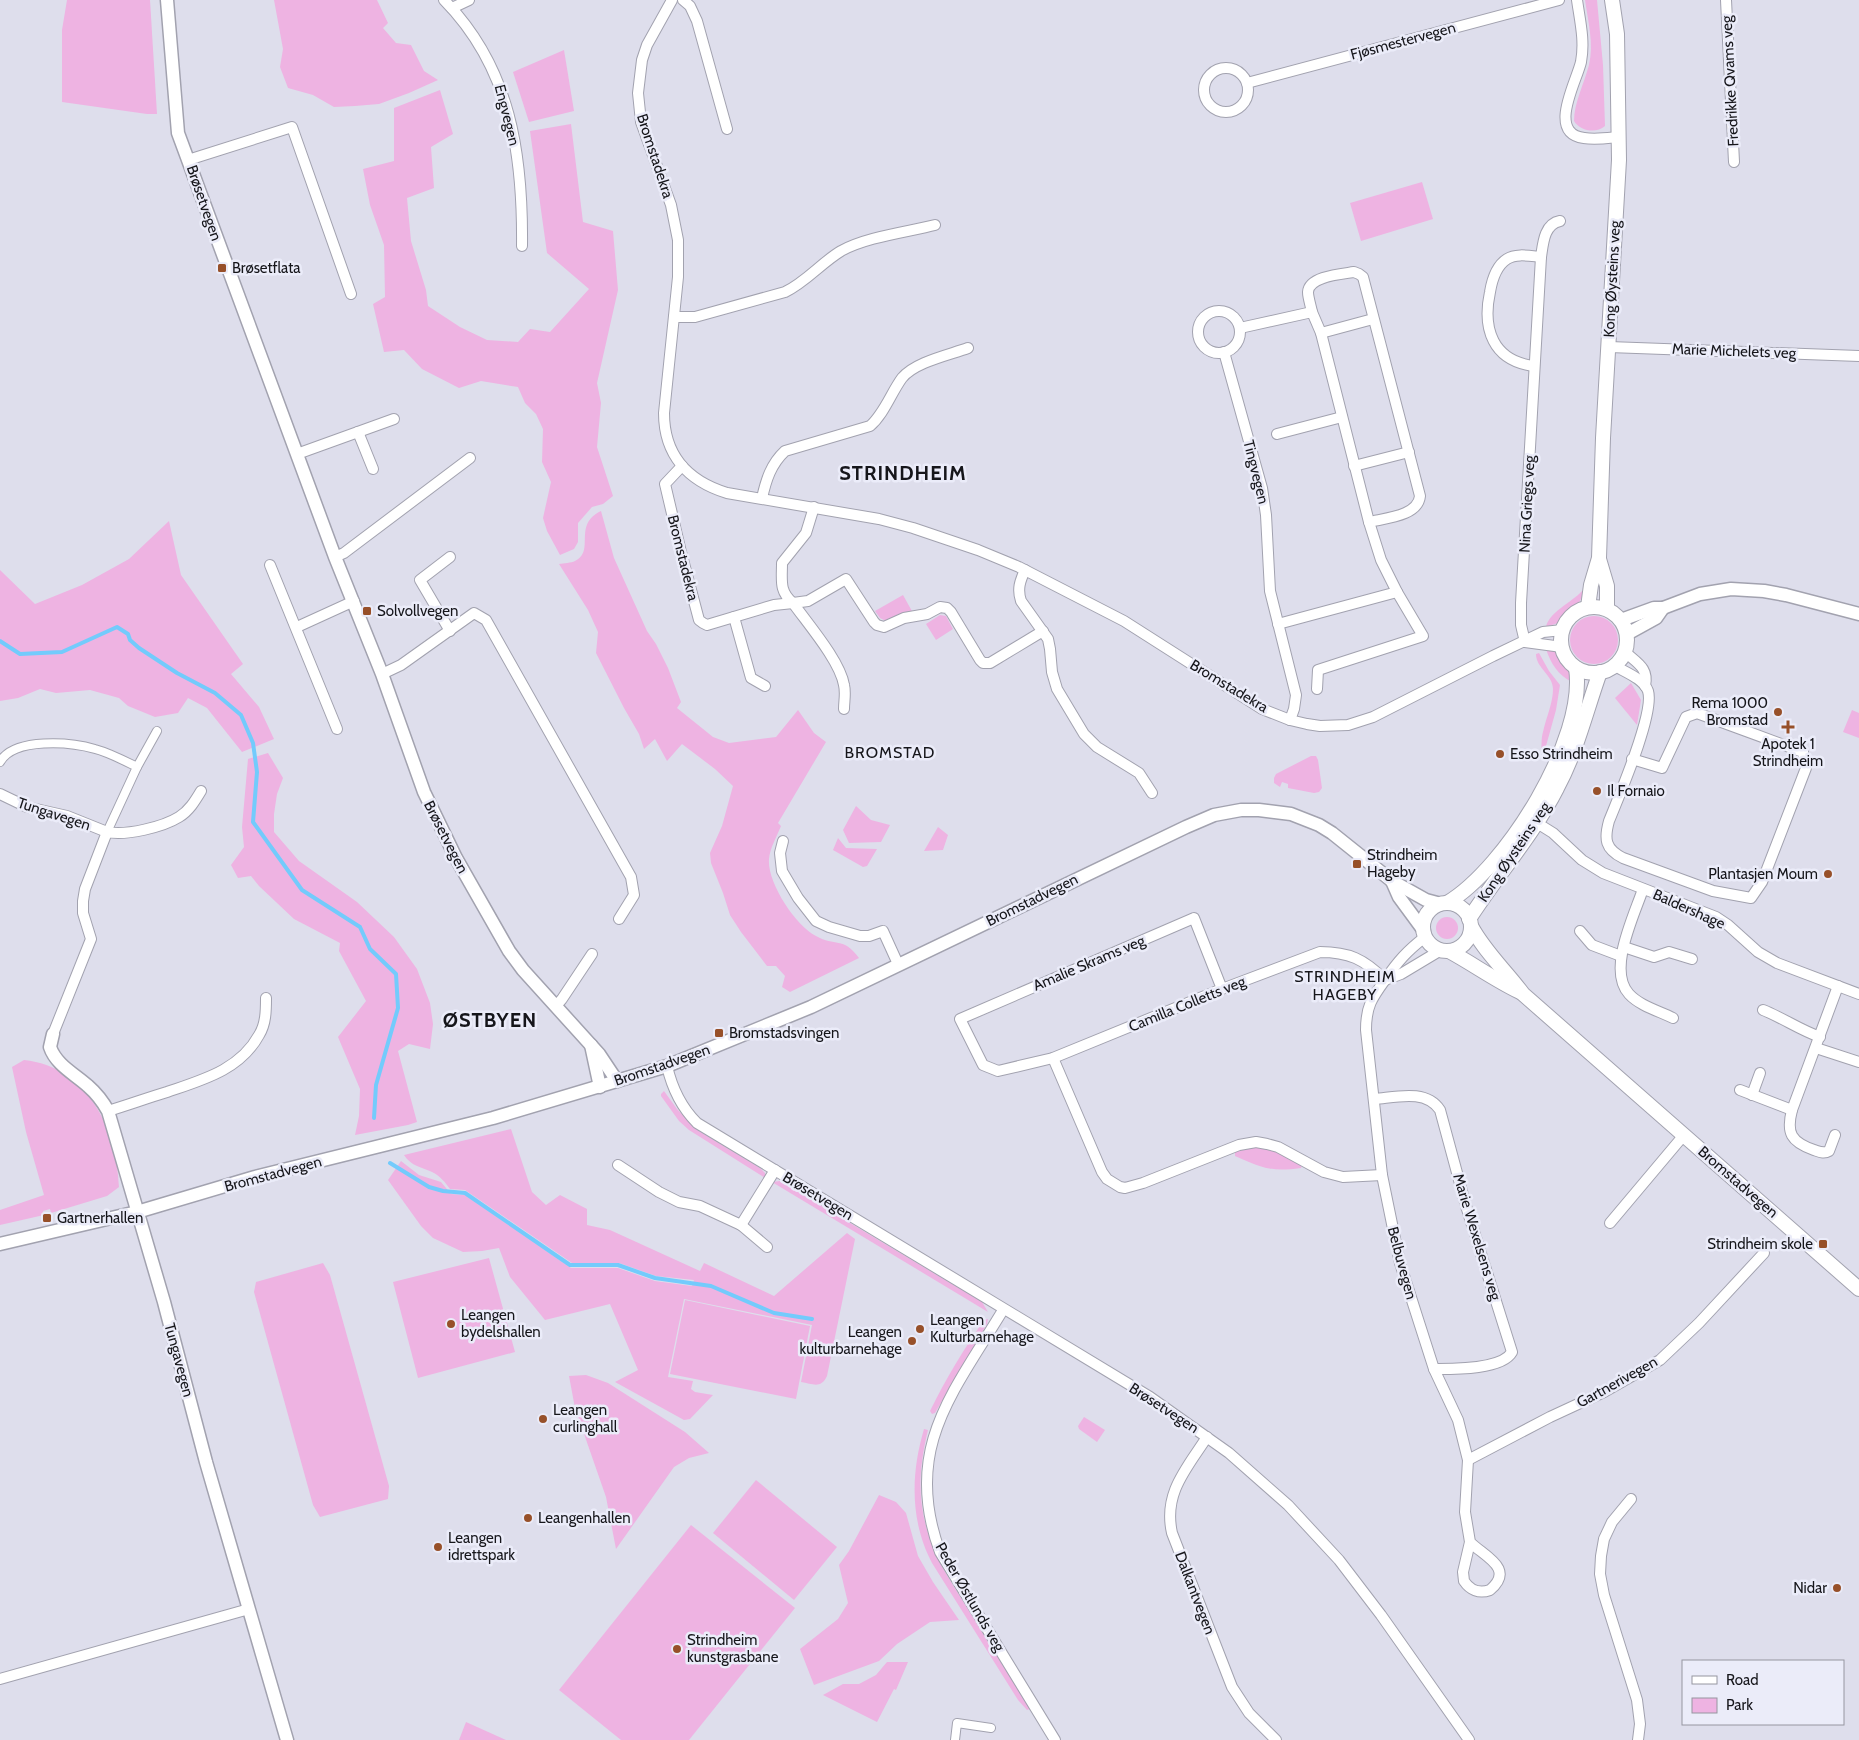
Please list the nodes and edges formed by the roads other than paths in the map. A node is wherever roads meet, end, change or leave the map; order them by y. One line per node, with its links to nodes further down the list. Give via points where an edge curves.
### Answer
1 (167, 0): 14 (street, Brøsetvegen, via 178,133)
2 (444, 0): 10 (street, Engvegen)
3 (469, 0): 10 (street)
4 (672, 0): 22 (street, Bromstadekra, via 647,46 638,93 646,137 675,220 679,258)
5 (682, 0): 12 (street, via 695,16)
6 (1559, 0): 11 (street, Fjøsmestervegen)
7 (1577, 0): 13 (street, via 1583,48 1565,122 1569,131 1580,137)
8 (1612, 0): 13 (main road, Kong Øysteins veg, via 1617,34)
9 (1726, 0): 15 (street, Fredrikke Qvams veg)
10 (452, 8): 18 (street, Engvegen, via 475,37 498,77 518,162)
11 (1247, 83): 11 (street, via 1233,68 1220,68 1208,76 1204,95 1218,111 1232,112 1244,103)
12 (727, 128)
13 (1619, 137): 26 (main road, Kong Øysteins veg)
14 (188, 160): 20 (street, via 292,127); 36 (street, Brøsetvegen)
15 (1734, 162)
16 (1560, 221): 19 (street, Nina Griegs veg, via 1551,224 1545,234)
17 (935, 225): 22 (street, via 849,247 785,292 695,317)
18 (522, 246)
19 (1540, 257): 30 (street, Nina Griegs veg); 30 (street, via 1514,256 1502,263 1491,287 1486,316 1490,336 1501,351 1516,362)
20 (351, 294)
21 (1312, 312): 23 (street, via 1308,292 1310,285 1318,279 1354,272 1363,278); 24 (street); 25 (street)
22 (674, 318): 38 (street, Bromstadekra, via 664,427 673,453)
23 (1373, 319): 25 (street); 35 (street)
24 (1240, 328): 28 (street, via 1237,342); 28 (street, via 1230,313 1222,311 1214,311 1201,321 1198,329 1202,345 1216,353)
25 (1320, 333): 31 (street)
26 (1608, 347): 29 (street, Marie Michelets veg); 46 (main road, Kong Øysteins veg)
27 (968, 348): 41 (street, via 918,366 906,374 870,426 785,451 773,465)
28 (1224, 352): 58 (street, Tingvegen, via 1262,488 1268,577)
29 (1859, 356)
30 (1534, 366): 64 (street, Nina Griegs veg, via 1521,603)
31 (1342, 417): 34 (street, Tingvegen); 39 (street)
32 (394, 419): 33 (street)
33 (358, 432): 36 (street); 40 (street)
34 (1276, 434)
35 (1409, 452): 39 (street); 43 (street, via 1419,503 1409,512)
36 (297, 454): 44 (street, Brøsetvegen)
37 (470, 458): 44 (street)
38 (682, 466): 41 (street, Bromstadekra, via 697,480 716,489); 56 (street, Bromstadekra, via 665,484 699,620 707,624)
39 (1354, 466): 43 (street)
40 (373, 468)
41 (762, 498): 42 (street, Bromstadekra)
42 (814, 507): 48 (street, Bromstadekra, via 912,528); 51 (street, via 806,533 782,563 782,590)
43 (1369, 522): 49 (street, via 1381,560)
44 (335, 557): 50 (street, Brøsetvegen)
45 (450, 557): 61 (street, via 420,580)
46 (1599, 558): 52 (main road, Kong Øysteins veg); 54 (main road, Kong Øysteins veg, via 1607,586)
47 (270, 564): 59 (street)
48 (1025, 570): 62 (street, via 1019,595); 75 (street, Bromstadekra, via 1124,621 1262,709)
49 (1397, 592): 58 (street); 73 (street, via 1423,636 1318,670)
50 (354, 601): 59 (street); 70 (street, Brøsetvegen)
51 (793, 603): 56 (street, Bromstadekra); 62 (street, Bromstadekra, via 808,601 846,579 880,627 944,607 951,612 980,660 987,663); 74 (street, via 841,675)
52 (1588, 607): 54 (main road); 60 (main road, via 1571,616)
53 (1663, 608): 55 (street, via 1700,594 1748,589); 57 (street); 63 (street, via 1656,618)
54 (1606, 609): 57 (main road)
55 (1859, 614)
56 (734, 617): 71 (street, via 751,678)
57 (1621, 620): 63 (main road)
58 (1278, 624): 75 (street, Tingvegen, via 1296,695)
59 (297, 627): 76 (street)
60 (1563, 630): 64 (street, Bromstadekra, via 1543,632); 65 (main road)
61 (450, 631): 70 (street, via 401,665); 90 (street, via 474,613 486,620 631,877 634,895)
62 (1043, 631): 82 (street, via 1050,649 1057,689 1084,734 1097,747 1140,773)
63 (1627, 634): 66 (main road)
64 (1525, 642): 65 (street); 75 (street, Bromstadekra, via 1361,722 1320,726)
65 (1562, 647): 68 (main road)
66 (1625, 652): 67 (main road); 72 (street, via 1644,670 1647,677)
67 (1615, 666): 69 (main road); 72 (street)
68 (1576, 668): 69 (main road); 89 (main road, Kong Øysteins veg, via 1577,688 1569,726 1539,797 1490,866 1469,889)
69 (1600, 672): 84 (main road, Kong Øysteins veg, via 1569,764)
70 (382, 674): 105 (street, Brøsetvegen, via 424,792 456,858 509,951)
71 (765, 686)
72 (1645, 686): 78 (street, via 1648,709)
73 (1317, 689)
74 (844, 709)
75 (1290, 720)
76 (337, 729)
77 (157, 731): 80 (street)
78 (1632, 759): 78 (street, via 1606,833 1612,851 1713,891 1751,898 1762,882 1806,768 1803,752 1697,713 1686,717 1662,768)
79 (0, 762): 80 (street, via 9,751 20,747 69,744 96,749)
80 (137, 767): 85 (street)
81 (201, 791): 85 (street, Tungavegen, via 187,811 169,822 124,834)
82 (1152, 793)
83 (0, 794): 85 (street, Tungavegen, via 27,807 67,816)
84 (1537, 823): 88 (street, Baldershage, via 1592,866); 91 (main road, Kong Øysteins veg)
85 (108, 832): 108 (street, Tungavegen, via 85,889 82,913 91,939)
86 (782, 840): 98 (street, via 782,871 808,913 821,925 860,936 882,931)
87 (1392, 881): 89 (street, Bromstadvegen, via 1426,900); 93 (street, Bromstadvegen); 98 (street, Bromstadvegen, via 1319,825 1291,814 1241,810 1214,815 1186,826)
88 (1643, 889): 95 (street, Baldershage); 100 (street, Baldershage, via 1716,917 1768,958)
89 (1444, 904): 91 (main road, via 1460,907); 93 (main road, via 1436,906 1428,914 1423,925)
90 (619, 919)
91 (1470, 922): 94 (main road, via 1470,933 1462,945); 102 (main road, Bromstadvegen, via 1481,942)
92 (1580, 930): 95 (street, via 1592,945)
93 (1425, 934): 94 (main road, via 1434,947); 99 (street, Belbuvegen, via 1393,966)
94 (1445, 951): 99 (street); 102 (main road, Bromstadvegen)
95 (1622, 952): 97 (street, via 1654,957 1669,952); 107 (street, Baldershage, via 1622,978 1628,993)
96 (592, 954): 105 (street)
97 (1692, 959)
98 (898, 964): 115 (street, Bromstadvegen, via 811,1008)
99 (1384, 980): 101 (street, Camilla Colletts veg, via 1374,969 1352,956 1320,952); 121 (street, Belbuvegen, via 1371,999 1366,1020)
100 (1838, 986): 103 (street, Baldershage); 109 (street)
101 (1222, 989): 112 (street, Camilla Colletts veg); 114 (street, Amalie Skrams veg, via 1194,918 960,1019)
102 (1523, 994): 124 (main road, Bromstadvegen)
103 (1859, 994)
104 (266, 998): 123 (street, via 260,1034 237,1061 214,1075)
105 (556, 1006): 110 (street, Brøsetvegen)
106 (1763, 1010): 109 (street)
107 (1673, 1018)
108 (53, 1034): 123 (street, Tungavegen, via 50,1047 55,1059 88,1086)
109 (1820, 1037): 111 (street)
110 (590, 1044): 117 (street, Brøsetvegen); 118 (street, Brøsetvegen)
111 (1816, 1048): 113 (street); 122 (street)
112 (1053, 1058): 114 (street, Camilla Colletts veg, via 998,1071); 128 (street, via 1102,1172 1107,1180 1120,1188 1143,1183 1239,1145 1256,1142 1278,1147 1324,1172 1343,1177)
113 (1859, 1062)
114 (983, 1065)
115 (667, 1066): 117 (street, Bromstadvegen); 127 (street, Brøsetvegen, via 681,1104 697,1123)
116 (1760, 1073): 120 (street)
117 (617, 1081): 118 (street, Bromstadvegen)
118 (600, 1087): 129 (street, Bromstadvegen, via 493,1118 255,1177)
119 (1740, 1090): 120 (street)
120 (1752, 1095): 122 (street)
121 (1375, 1099): 128 (street, Belbuvegen); 137 (street, Marie Wexelsens veg, via 1424,1097 1440,1110 1512,1352 1510,1356 1482,1367)
122 (1792, 1110): 125 (street, via 1789,1129 1802,1146 1827,1153)
123 (108, 1111): 129 (street, Tungavegen)
124 (1684, 1135): 130 (street, Bromstadvegen); 135 (main road, Bromstadvegen)
125 (1835, 1135)
126 (618, 1166): 131 (street, via 679,1202 700,1206)
127 (775, 1170): 131 (street, Brøsetvegen); 136 (street, Brøsetvegen)
128 (1382, 1175): 137 (street, Belbuvegen, via 1400,1263)
129 (137, 1212): 132 (street, Bromstadvegen); 142 (street, Tungavegen)
130 (1610, 1223)
131 (741, 1225): 133 (street)
132 (0, 1244)
133 (767, 1247)
134 (1764, 1253): 139 (street, Gartnerivegen, via 1700,1324 1660,1360 1604,1392 1550,1416)
135 (1859, 1289)
136 (1003, 1310): 138 (street, Brøsetvegen, via 1146,1395); 147 (street, Peder Østlunds veg, via 943,1409 930,1450 927,1498 932,1530 940,1552)
137 (1434, 1369): 139 (street, Belbuvegen, via 1458,1420)
138 (1207, 1436): 148 (street, Dalkantvegen, via 1176,1485 1169,1521 1232,1687 1249,1713); 149 (street, Brøsetvegen, via 1288,1505 1333,1553)
139 (1468, 1460): 141 (street, Belbuvegen, via 1465,1512)
140 (1631, 1499): 150 (street, via 1612,1522 1604,1538 1600,1574 1637,1700)
141 (1470, 1542): 141 (street, Belbuvegen, via 1464,1581 1473,1590 1490,1590 1498,1581 1499,1568)
142 (249, 1609): 143 (street); 145 (street, Tungavegen)
143 (0, 1679)
144 (991, 1728): 146 (street, via 957,1723)
145 (287, 1740)
146 (954, 1740)
147 (1055, 1740)
148 (1276, 1740)
149 (1469, 1740)
150 (1638, 1740)

